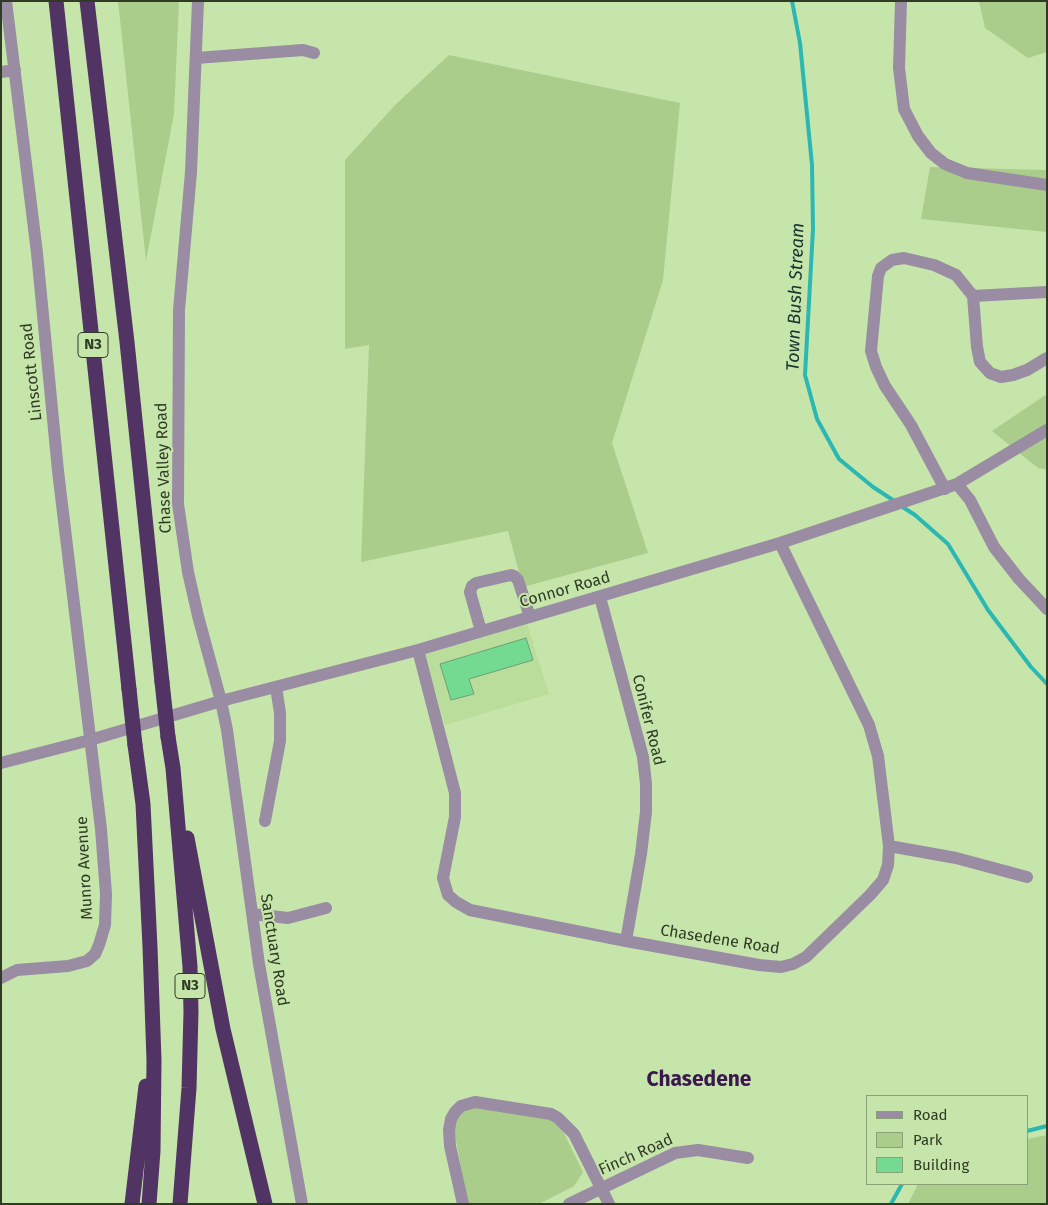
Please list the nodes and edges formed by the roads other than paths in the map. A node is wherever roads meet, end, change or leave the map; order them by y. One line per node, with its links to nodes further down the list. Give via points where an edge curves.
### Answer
1 (6, 1): 8 (street, Linscott Road)
2 (56, 1): 34 (highway, N3, bridge, via 143,804)
3 (87, 1): 26 (highway, N3, bridge)
4 (198, 1): 7 (street, Chase Valley Road)
5 (902, 1): 10 (street, via 899,68 904,109 931,153 945,164 967,173)
6 (314, 53): 7 (street, via 303,50)
7 (196, 58): 23 (street, Chase Valley Road, via 191,172 179,310 178,504 198,616)
8 (15, 70): 9 (street); 24 (street, Linscott Road)
9 (1, 72)
10 (1047, 185)
11 (1047, 292): 12 (street)
12 (973, 296): 13 (street, via 976,347 980,362 990,372 1001,377 1013,375); 15 (street, via 960,279 946,270 904,258 885,264 878,276 871,351 876,367 885,386)
13 (1047, 358)
14 (1047, 430): 15 (street, Connor Road)
15 (951, 486): 16 (street, Connor Road); 18 (street, via 970,500 994,547)
16 (780, 544): 17 (street, Connor Road); 28 (street, Chasedene Road, via 869,724 878,756)
17 (600, 597): 19 (street, Connor Road); 32 (street, Conifer Road, via 643,758 646,784 641,854)
18 (1047, 609)
19 (530, 617): 20 (street, Connor Road); 20 (street, via 514,576 476,583 470,592)
20 (481, 630): 21 (street, Connor Road)
21 (418, 650): 22 (street, Connor Road); 32 (street, Chasedene Road, via 455,793 455,817 443,878 448,895 470,910)
22 (276, 687): 23 (street, Connor Road); 27 (street, via 280,741)
23 (222, 701): 24 (street); 31 (street, Sanctuary Road)
24 (90, 740): 25 (street); 33 (street, Munro Avenue, via 106,894 105,925 99,945 95,954 81,963 17,970)
25 (1, 763)
26 (172, 768): 39 (highway, N3, via 191,1012); 40 (highway, via 224,1029)
27 (265, 821)
28 (889, 846): 29 (street, via 956,858); 32 (street, Chasedene Road, via 883,880 806,957 794,964 781,967 759,965)
29 (1026, 877)
30 (326, 908): 31 (street, via 288,918)
31 (252, 914): 41 (street, Sanctuary Road)
32 (626, 941)
33 (1, 978)
34 (154, 1060): 37 (highway, via 144,1096); 38 (highway, N3)
35 (748, 1158): 36 (street, Finch Road, via 685,1150 663,1157)
36 (601, 1188): 42 (street, via 574,1134 558,1118 551,1114 475,1102 454,1112 449,1130); 43 (street, Finch Road); 44 (street)
37 (132, 1204)
38 (149, 1204)
39 (180, 1204)
40 (264, 1204)
41 (302, 1204)
42 (463, 1204)
43 (569, 1204)
44 (609, 1204)

